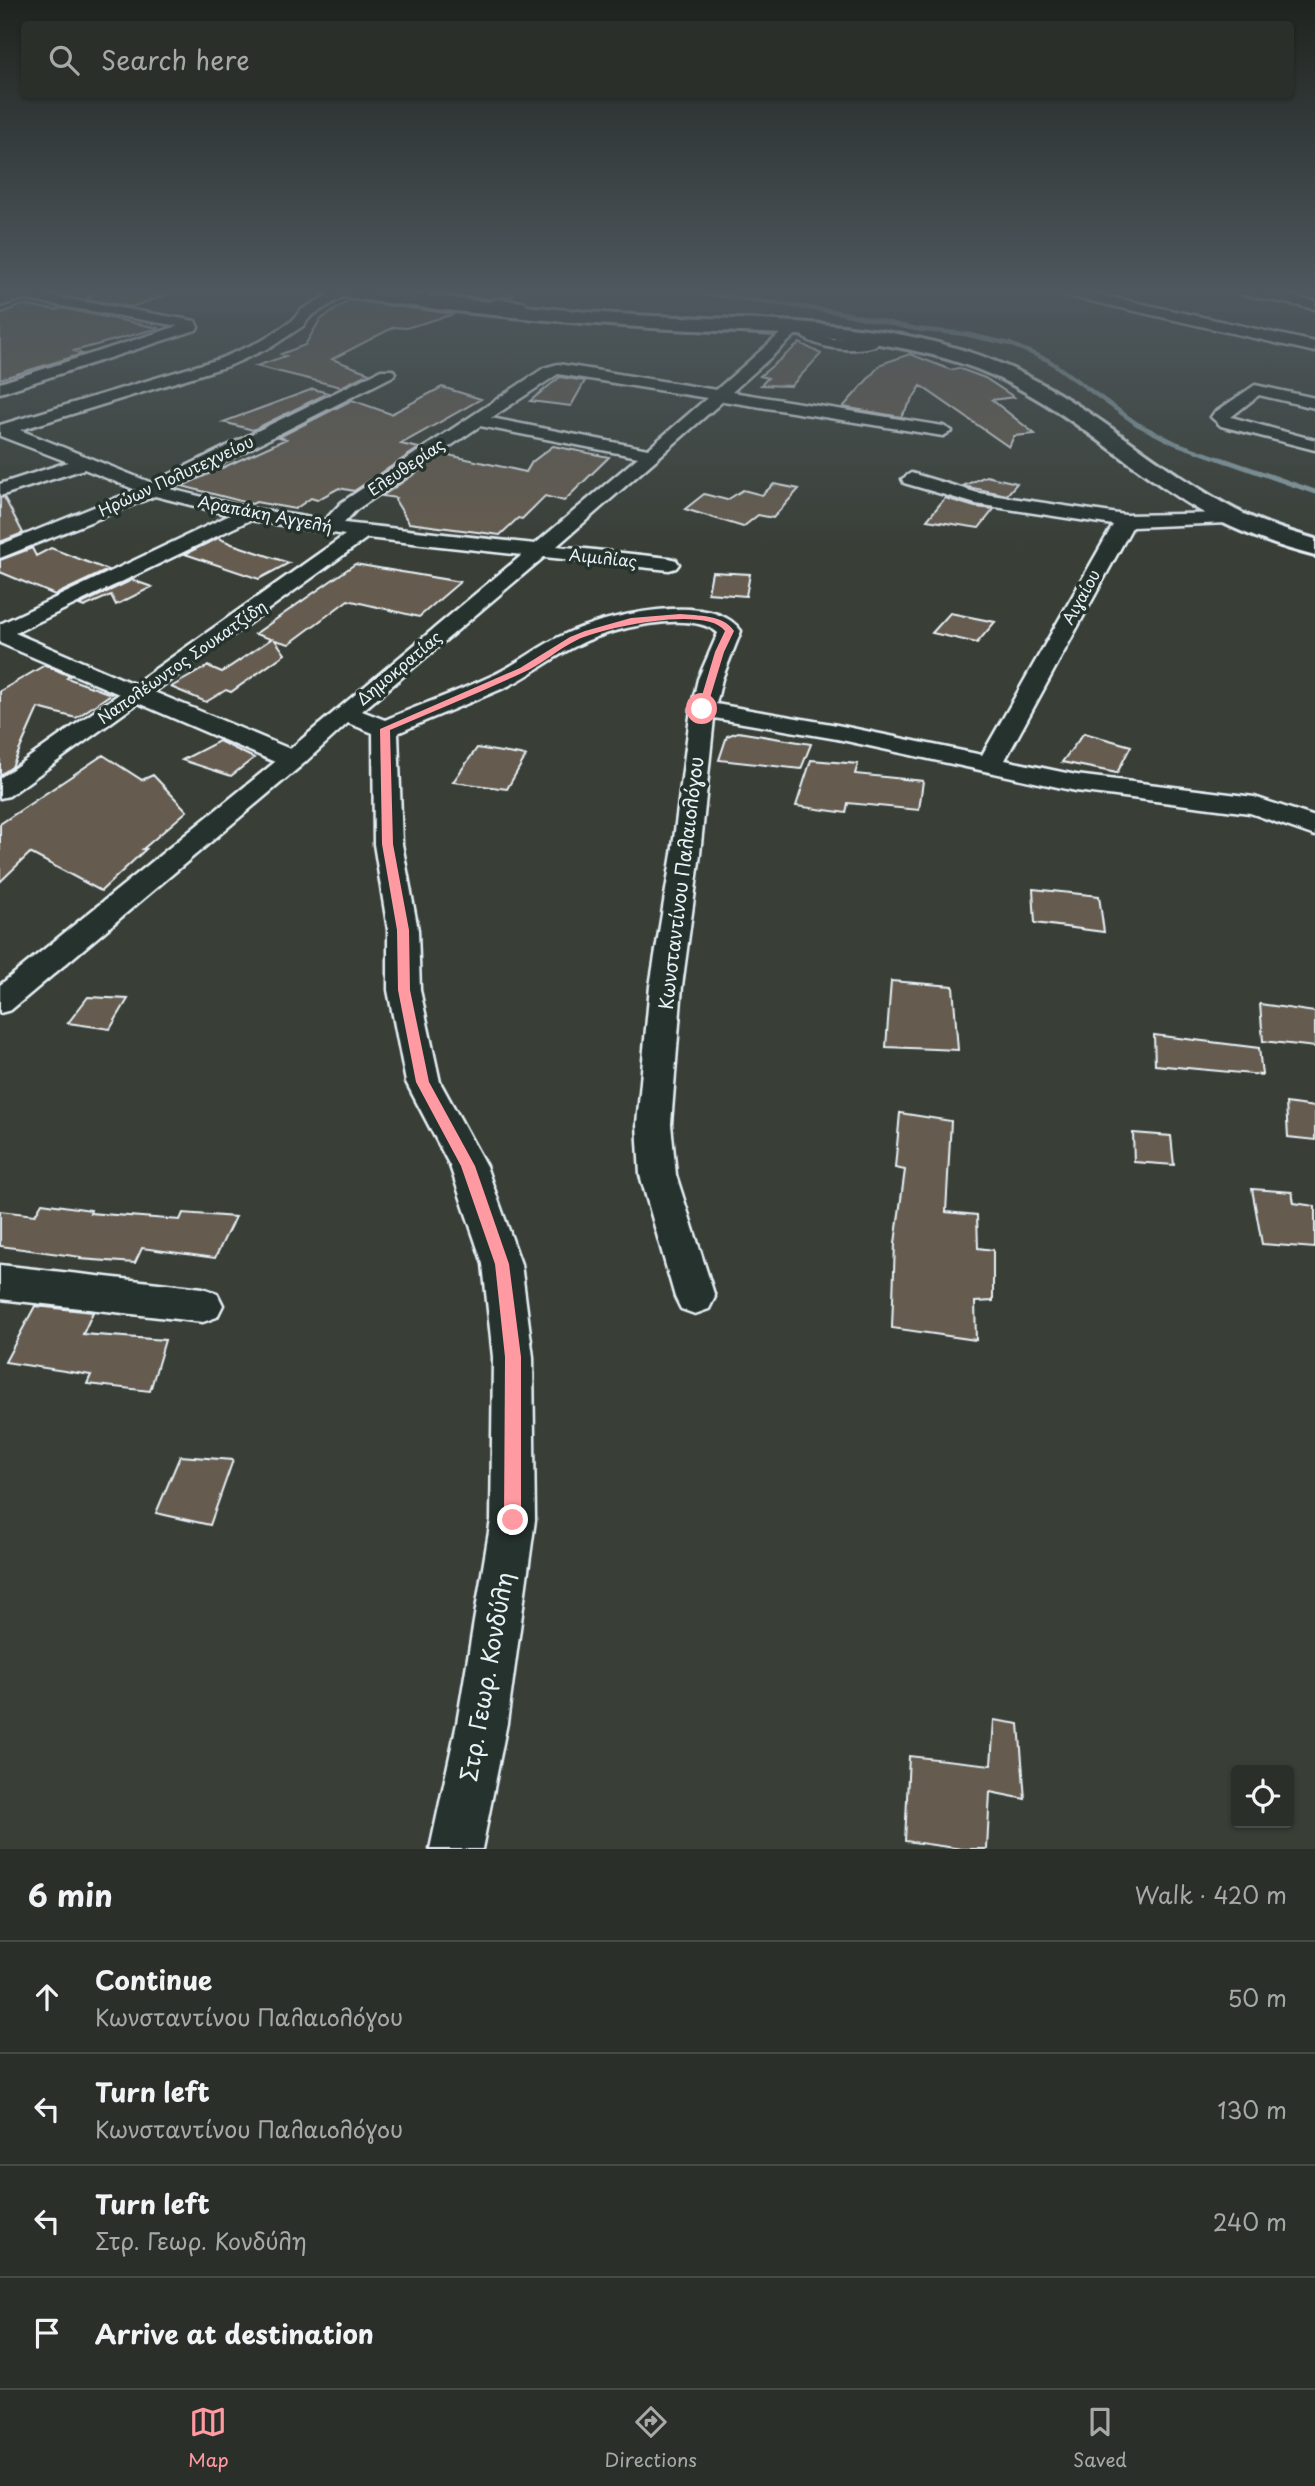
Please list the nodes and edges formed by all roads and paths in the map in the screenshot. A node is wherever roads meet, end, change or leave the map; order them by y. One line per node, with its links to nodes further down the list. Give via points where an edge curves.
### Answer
1 (37, 376): 8 (street)
2 (179, 376): 12 (street)
3 (380, 376): 18 (street, Ηρώων Πολυτεχνείου)
4 (542, 376): 11 (street, Ελευθερίας)
5 (606, 376): 9 (street, Ελευθερίας)
6 (744, 376): 9 (street, Δημοκρατίας)
7 (1013, 376): 21 (main road)
8 (0, 388)
9 (721, 394): 13 (street); 15 (street, Δημοκρατίας)
10 (1315, 403): 14 (street, via 1255,390 1220,418)
11 (475, 420): 15 (street); 23 (street, Ελευθερίας, via 349,506)
12 (2, 431): 16 (street, Αραπάκη Αγγελή)
13 (943, 431)
14 (1315, 446)
15 (653, 454): 26 (street, Δημοκρατίας)
16 (86, 462): 18 (street, Αραπάκη Αγγελή); 19 (street)
17 (911, 479): 22 (street, via 976,498)
18 (153, 489): 20 (street, Αραπάκη Αγγελή); 27 (street, Ηρώων Πολυτεχνείου)
19 (0, 490)
20 (248, 513): 23 (street, Αραπάκη Αγγελή); 29 (street)
21 (1228, 517): 22 (street); 25 (main road)
22 (1125, 521): 35 (street, Αιγαίου)
23 (330, 527): 24 (street, Αραπάκη Αγγελή)
24 (363, 533): 26 (street, Αραπάκη Αγγελή); 30 (street, Ναπολέωντος Σουκατζίδη)
25 (1315, 548)
26 (538, 551): 28 (street, Αιμιλίας); 32 (street, Δημοκρατίας)
27 (0, 552)
28 (669, 564)
29 (0, 634): 30 (street)
30 (138, 693): 34 (street); 36 (street, Ναπολέωντος Σουκατζίδη)
31 (702, 709): 33 (street, Κωνσταντίνου Παλαιολόγου, via 730,631 714,621 680,617 631,621 581,636 523,670); 35 (street); 40 (street, Κωνσταντίνου Παλαιολόγου, via 666,986 654,1125 658,1175)
32 (345, 713): 33 (street); 34 (street, Δημοκρατίας)
33 (385, 729): 42 (street, Στρ. Γεωρ. Κονδύλη, via 388,844 403,930 404,990 423,1082 468,1166 502,1264 513,1357 513,1520 482,1723)
34 (293, 760): 38 (street, Δημοκρατίας)
35 (989, 765): 37 (street, via 1076,783 1254,805)
36 (0, 790)
37 (1315, 828)
38 (0, 1002)
39 (0, 1282): 41 (street)
40 (695, 1297)
41 (203, 1305)
42 (456, 1849)

